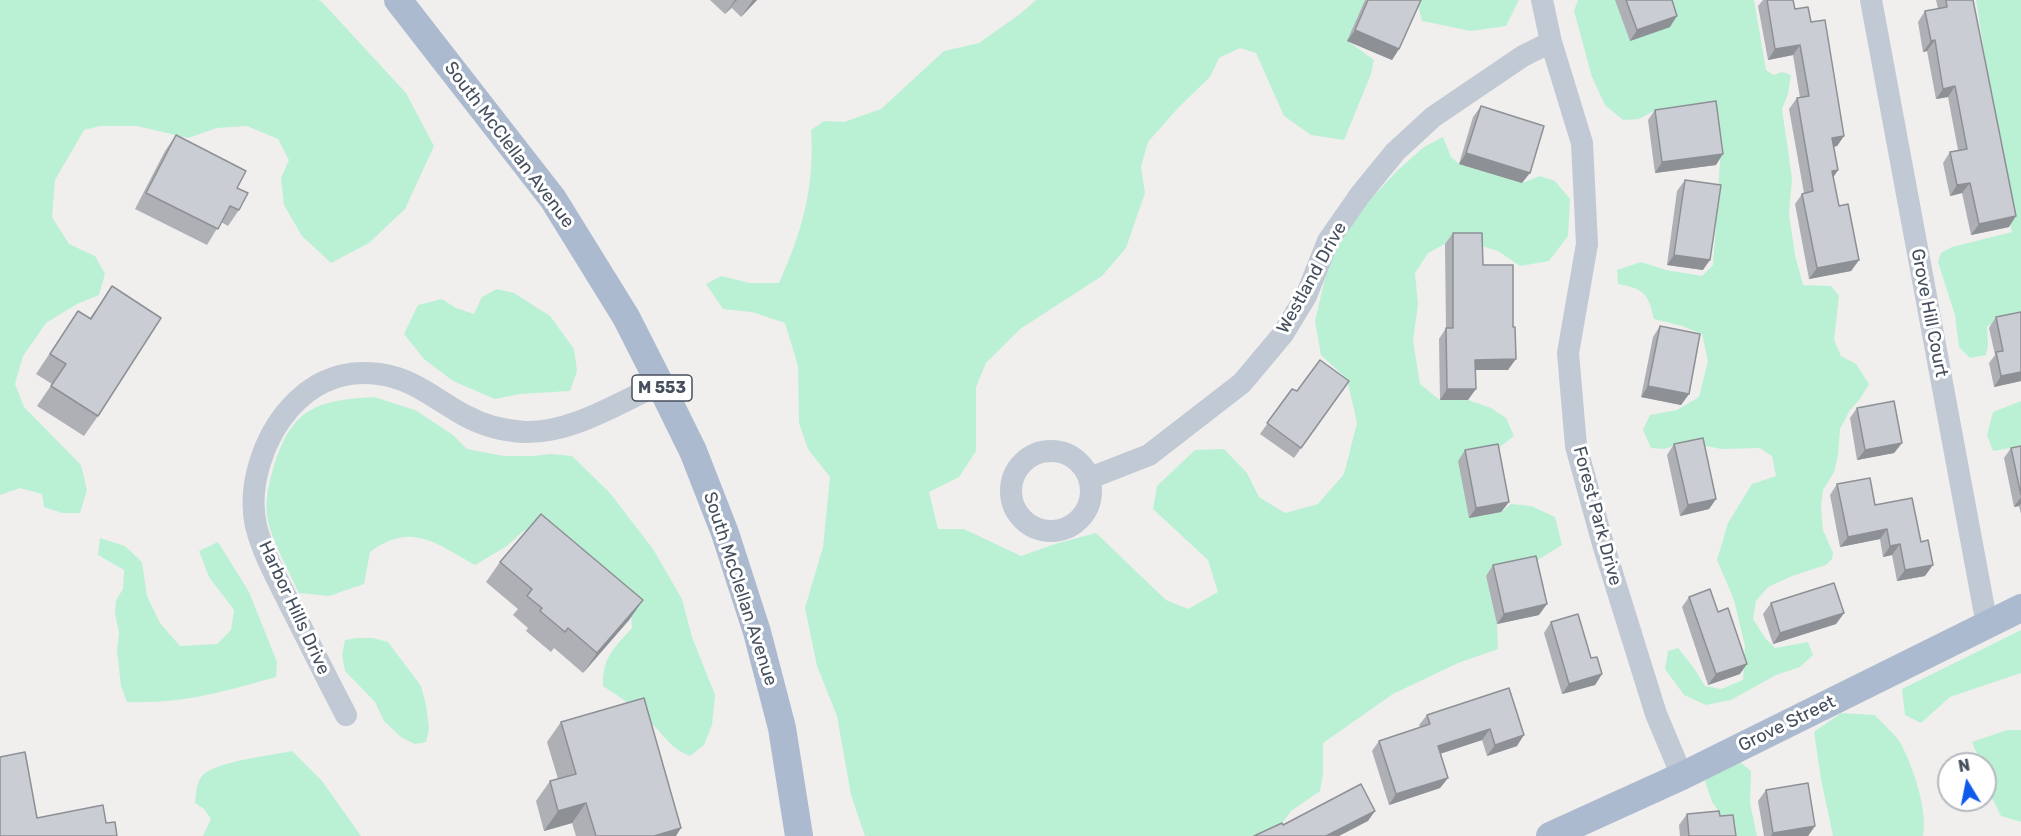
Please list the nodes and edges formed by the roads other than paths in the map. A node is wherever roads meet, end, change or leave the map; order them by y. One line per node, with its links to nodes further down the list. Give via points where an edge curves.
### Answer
1 (398, 0): 5 (main road, South McClellan Avenue / M 553, via 554,199 626,317)
2 (1542, 0): 4 (street, Forest Park Drive)
3 (1871, 0): 8 (street, Grove Hill Court)
4 (1551, 42): 6 (street, Westland Drive, via 1523,56 1433,117 1395,152 1328,241 1306,296 1283,334 1242,383 1149,455); 10 (street, Forest Park Drive, via 1582,143 1587,244 1568,353 1576,446 1656,714)
5 (660, 384): 9 (street, Harbor Hills Drive, via 576,422 547,431 523,432 492,427 415,384 380,374 331,377 299,397 276,423 264,450 255,488 256,525 267,559); 11 (main road, South McClellan Avenue / M 553, via 693,451 725,532 757,632 782,728)
6 (1090, 478)
7 (2021, 608): 8 (main road, Grove Street)
8 (1987, 625): 10 (main road, Grove Street)
9 (346, 715)
10 (1682, 776): 12 (main road, Grove Street)
11 (799, 836)
12 (1550, 836)

